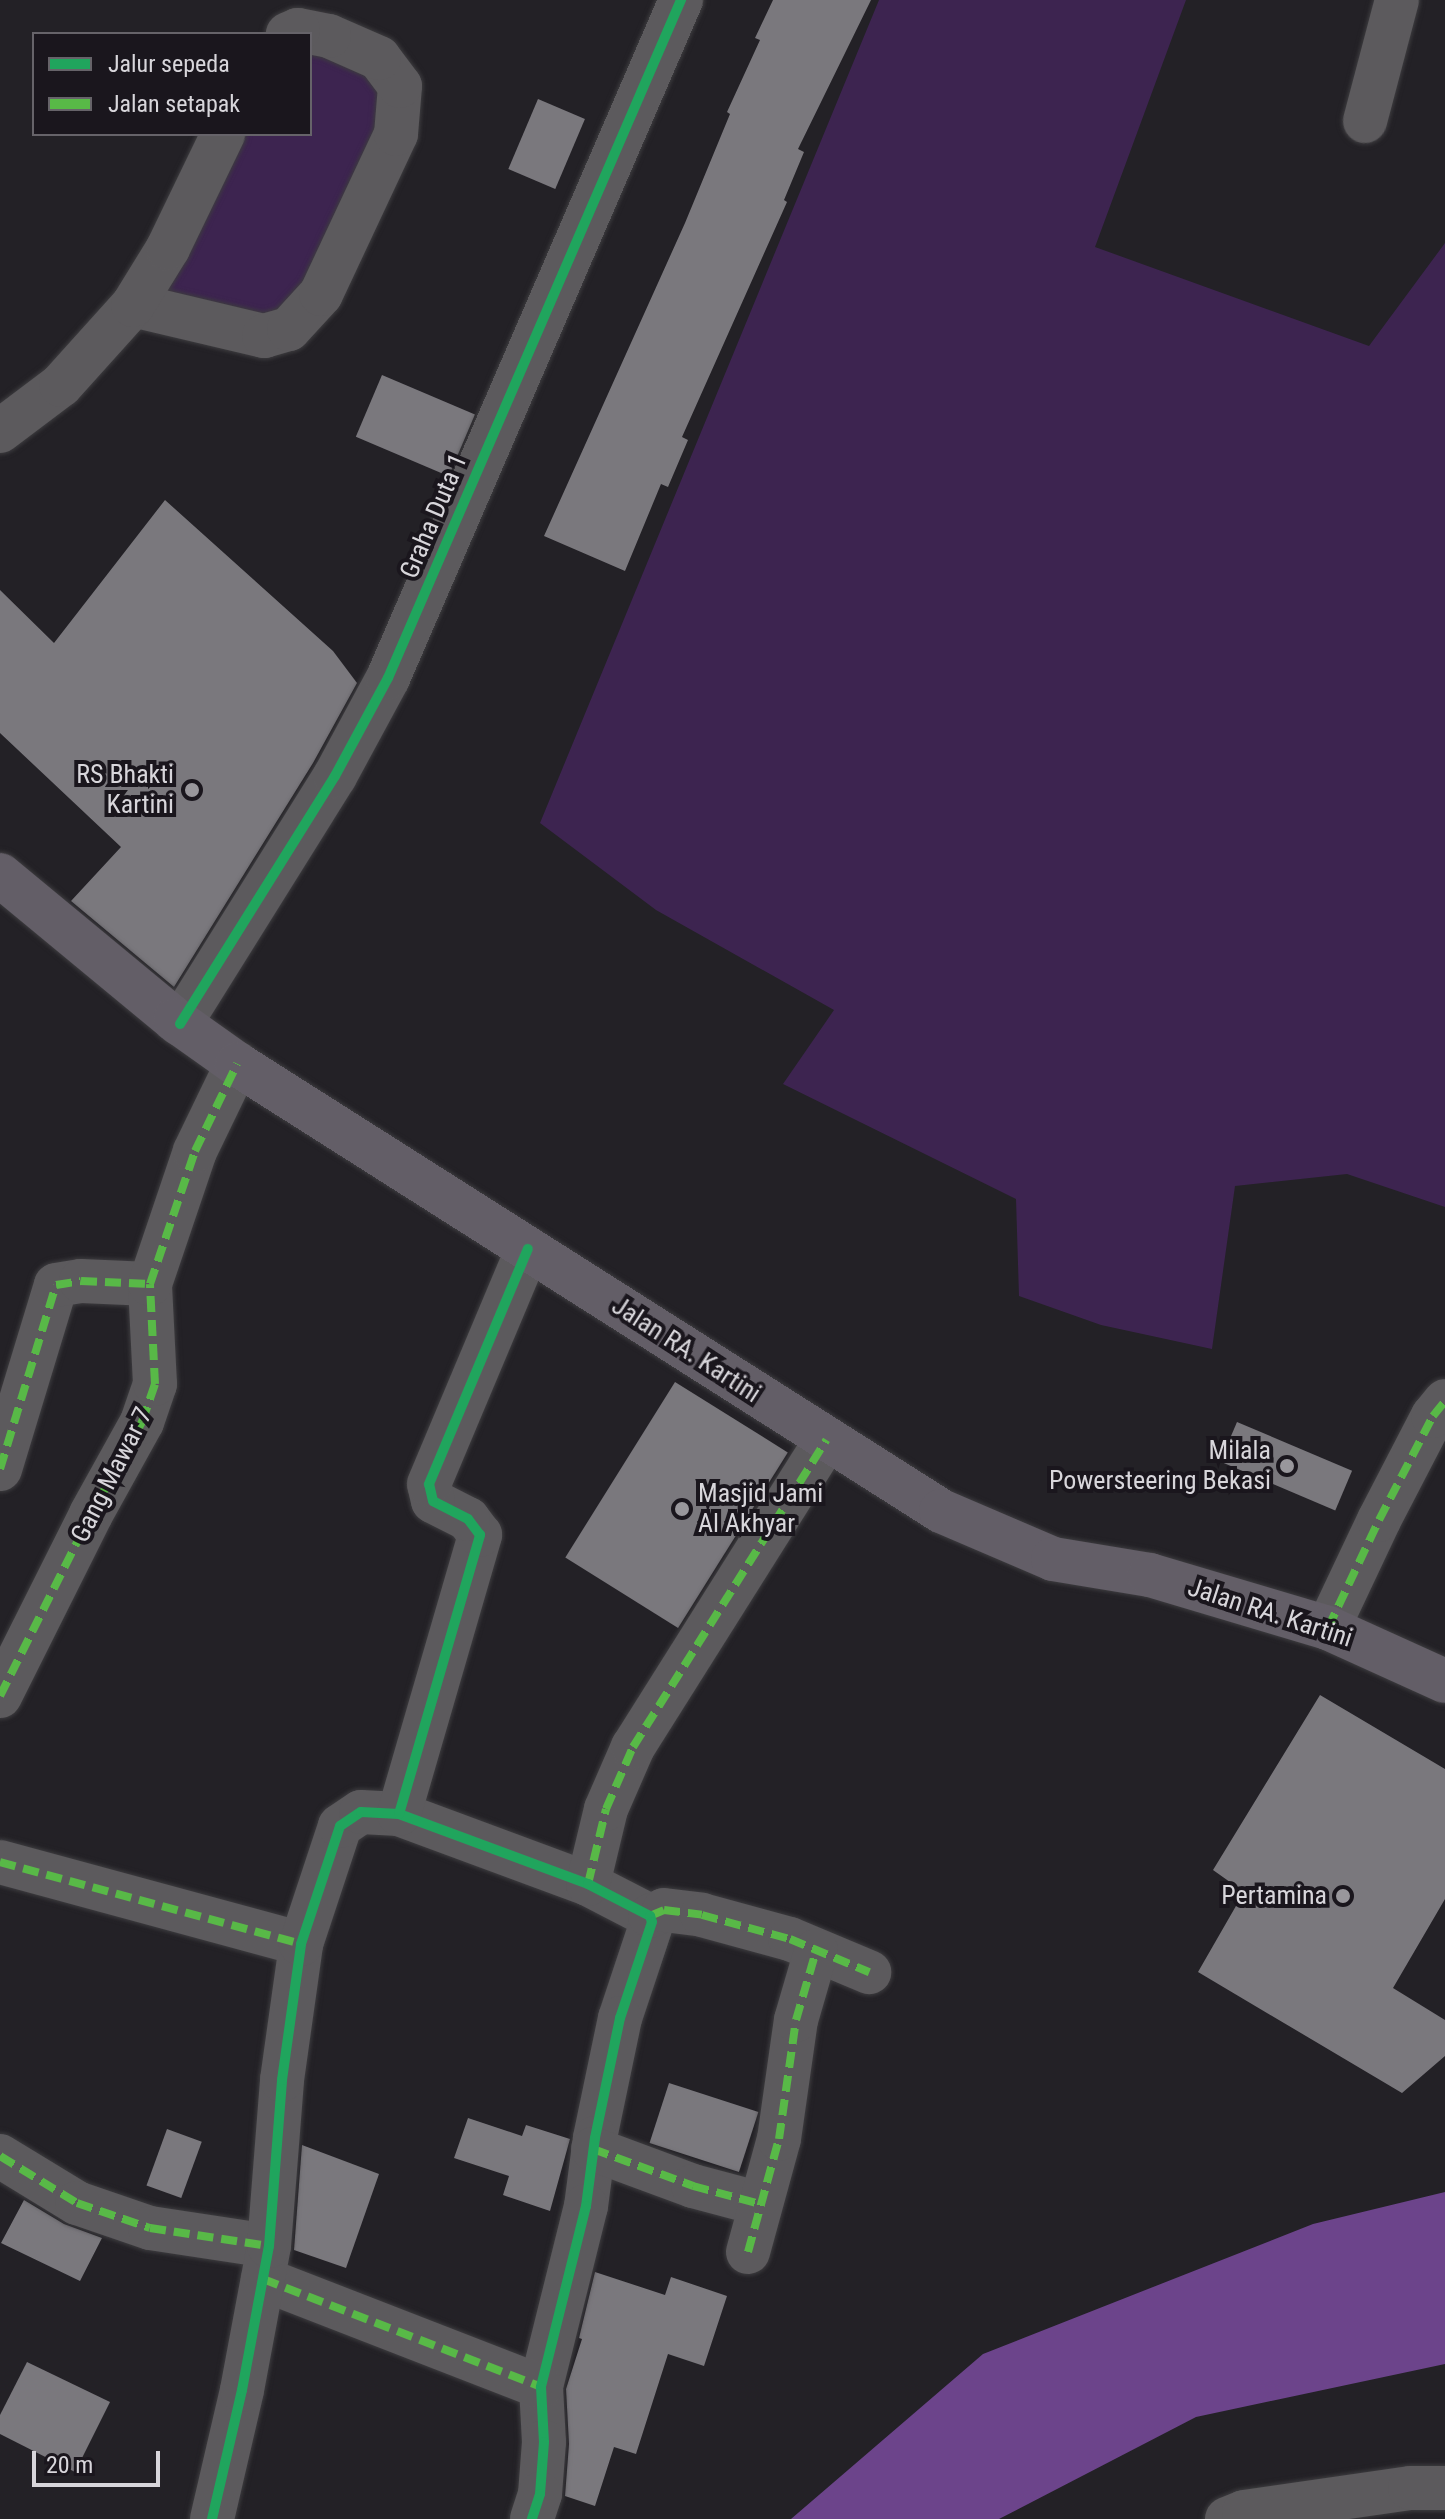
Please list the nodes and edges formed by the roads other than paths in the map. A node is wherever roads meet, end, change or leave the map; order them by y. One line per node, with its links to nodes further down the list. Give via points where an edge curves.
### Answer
1 (681, 0): 9 (street, Graha Duta 1, via 388,678 335,776)
2 (1397, 0): 4 (street)
3 (312, 33): 6 (street, via 379,58 400,86 396,134 321,294 289,329 264,336)
4 (1365, 121)
5 (222, 136): 6 (street, via 168,248)
6 (133, 305): 7 (street, via 61,385)
7 (0, 431)
8 (0, 875): 9 (main road, Jalan RA. Kartini)
9 (180, 1024): 10 (main road, Jalan RA. Kartini)
10 (237, 1064): 11 (main road, Jalan RA. Kartini); 12 (street, Gang Mawar 7, via 195,1151)
11 (528, 1249): 14 (main road, Jalan RA. Kartini); 19 (street, via 429,1484 433,1501 468,1519 480,1535)
12 (150, 1284): 15 (street, via 56,1285); 18 (street, Gang Mawar 7, via 155,1384 142,1422)
13 (1445, 1401): 16 (street, via 1385,1507)
14 (826, 1440): 16 (main road, Jalan RA. Kartini, via 941,1511 1053,1559 1150,1575); 21 (street, via 633,1747 606,1809)
15 (0, 1469)
16 (1328, 1628): 17 (main road, Jalan RA. Kartini)
17 (1445, 1681)
18 (0, 1696)
19 (399, 1814): 21 (street); 23 (street, via 361,1812 340,1826)
20 (0, 1862): 23 (street)
21 (588, 1884): 22 (street)
22 (650, 1916): 24 (street, via 664,1910 702,1915); 26 (street, via 620,2018)
23 (301, 1944): 30 (street, via 282,2080)
24 (816, 1951): 25 (street); 28 (street, via 796,2020 779,2139)
25 (869, 1972)
26 (593, 2149): 28 (street); 31 (street, via 586,2206)
27 (0, 2156): 30 (street, via 77,2203)
28 (760, 2204): 29 (street)
29 (748, 2252)
30 (266, 2262): 31 (street); 34 (street)
31 (541, 2387): 35 (street, via 544,2442 540,2494)
32 (1445, 2488): 33 (street, via 1410,2488)
33 (1238, 2517)
34 (212, 2519)
35 (532, 2519)

